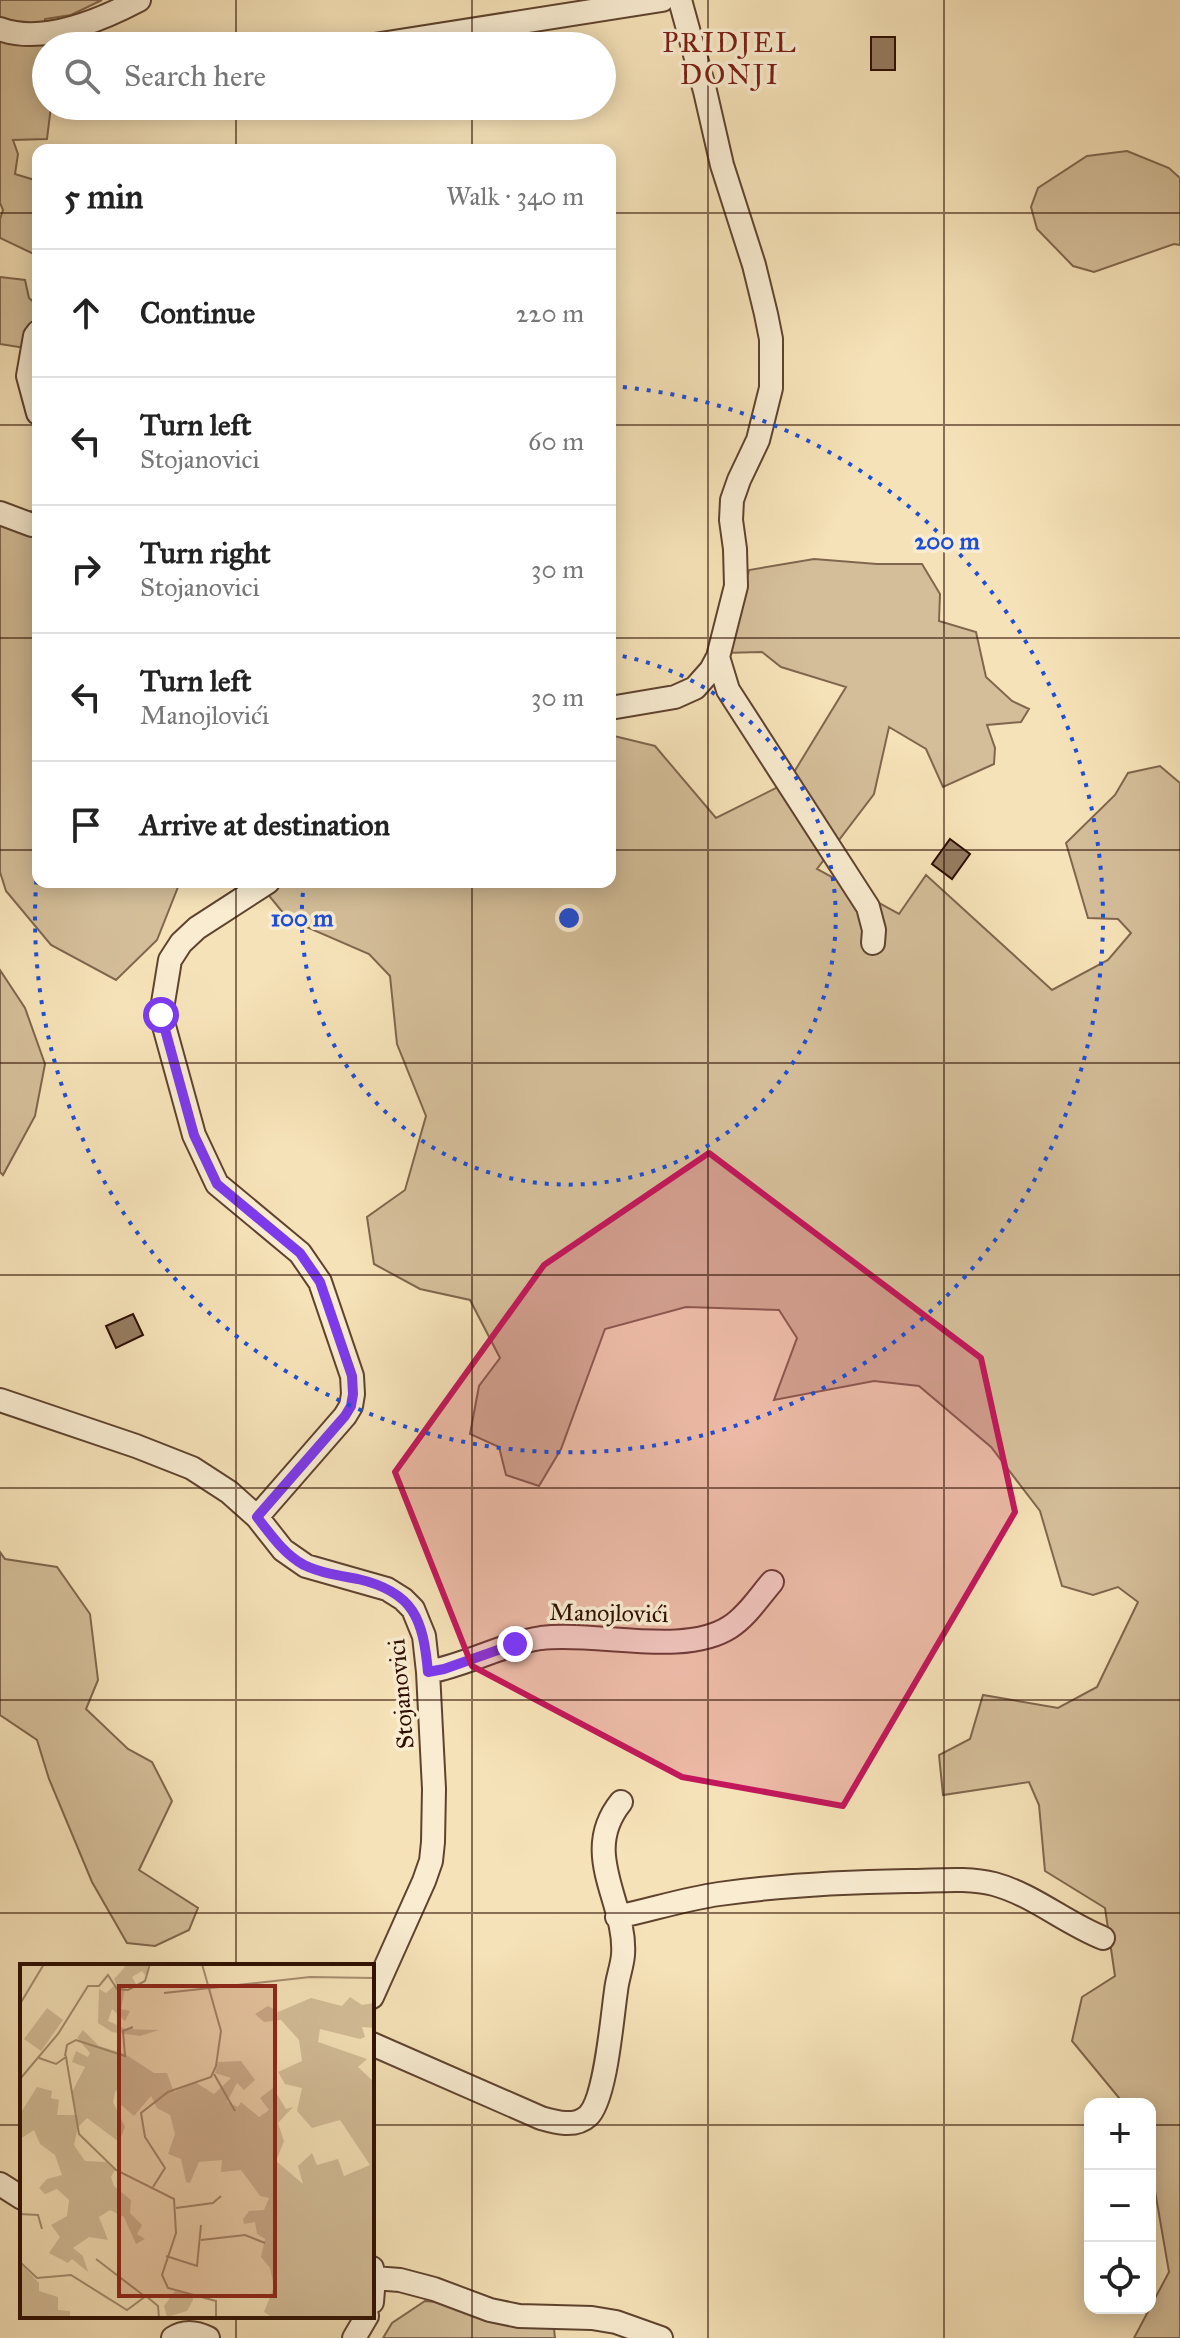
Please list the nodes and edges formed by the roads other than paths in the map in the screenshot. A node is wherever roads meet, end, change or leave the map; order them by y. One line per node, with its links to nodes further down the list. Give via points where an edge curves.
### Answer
1 (139, 0): 5 (street)
2 (662, 0): 6 (street)
3 (680, 0): 12 (street, via 771,339 767,411 732,500 736,586)
4 (0, 29): 7 (street)
5 (48, 32)
6 (457, 32)
7 (32, 34)
8 (32, 353): 9 (street)
9 (32, 391)
10 (0, 513): 11 (street)
11 (32, 525)
12 (718, 657): 13 (street, via 695,688 675,697); 15 (street, via 735,703 868,907)
13 (616, 707)
14 (259, 888): 17 (street, via 181,943 170,960 161,1015 194,1135 217,1184 300,1253 320,1282 352,1376 351,1406 345,1416)
15 (873, 943)
16 (0, 1400): 17 (street, Stojanovici, via 192,1468)
17 (257, 1517): 19 (street, Stojanovici, via 283,1550 306,1566 374,1584 403,1599 420,1622)
18 (772, 1582): 19 (street, Manojlovići, via 733,1625 710,1637 537,1639)
19 (428, 1672): 23 (street, Stojanovici, via 434,1789 431,1861)
20 (621, 1802): 21 (street, via 605,1831)
21 (617, 1917): 22 (street, via 765,1888 953,1881 990,1883 1021,1893); 24 (street, via 623,1954 598,2096 588,2116 560,2123 541,2118)
22 (1103, 1938)
23 (374, 1993)
24 (374, 2045)
25 (0, 2184): 26 (street)
26 (20, 2197)
27 (374, 2273): 32 (street, via 490,2310 592,2318)
28 (366, 2318): 31 (street)
29 (176, 2329): 30 (street)
30 (208, 2338)
31 (354, 2338)
32 (661, 2338)

